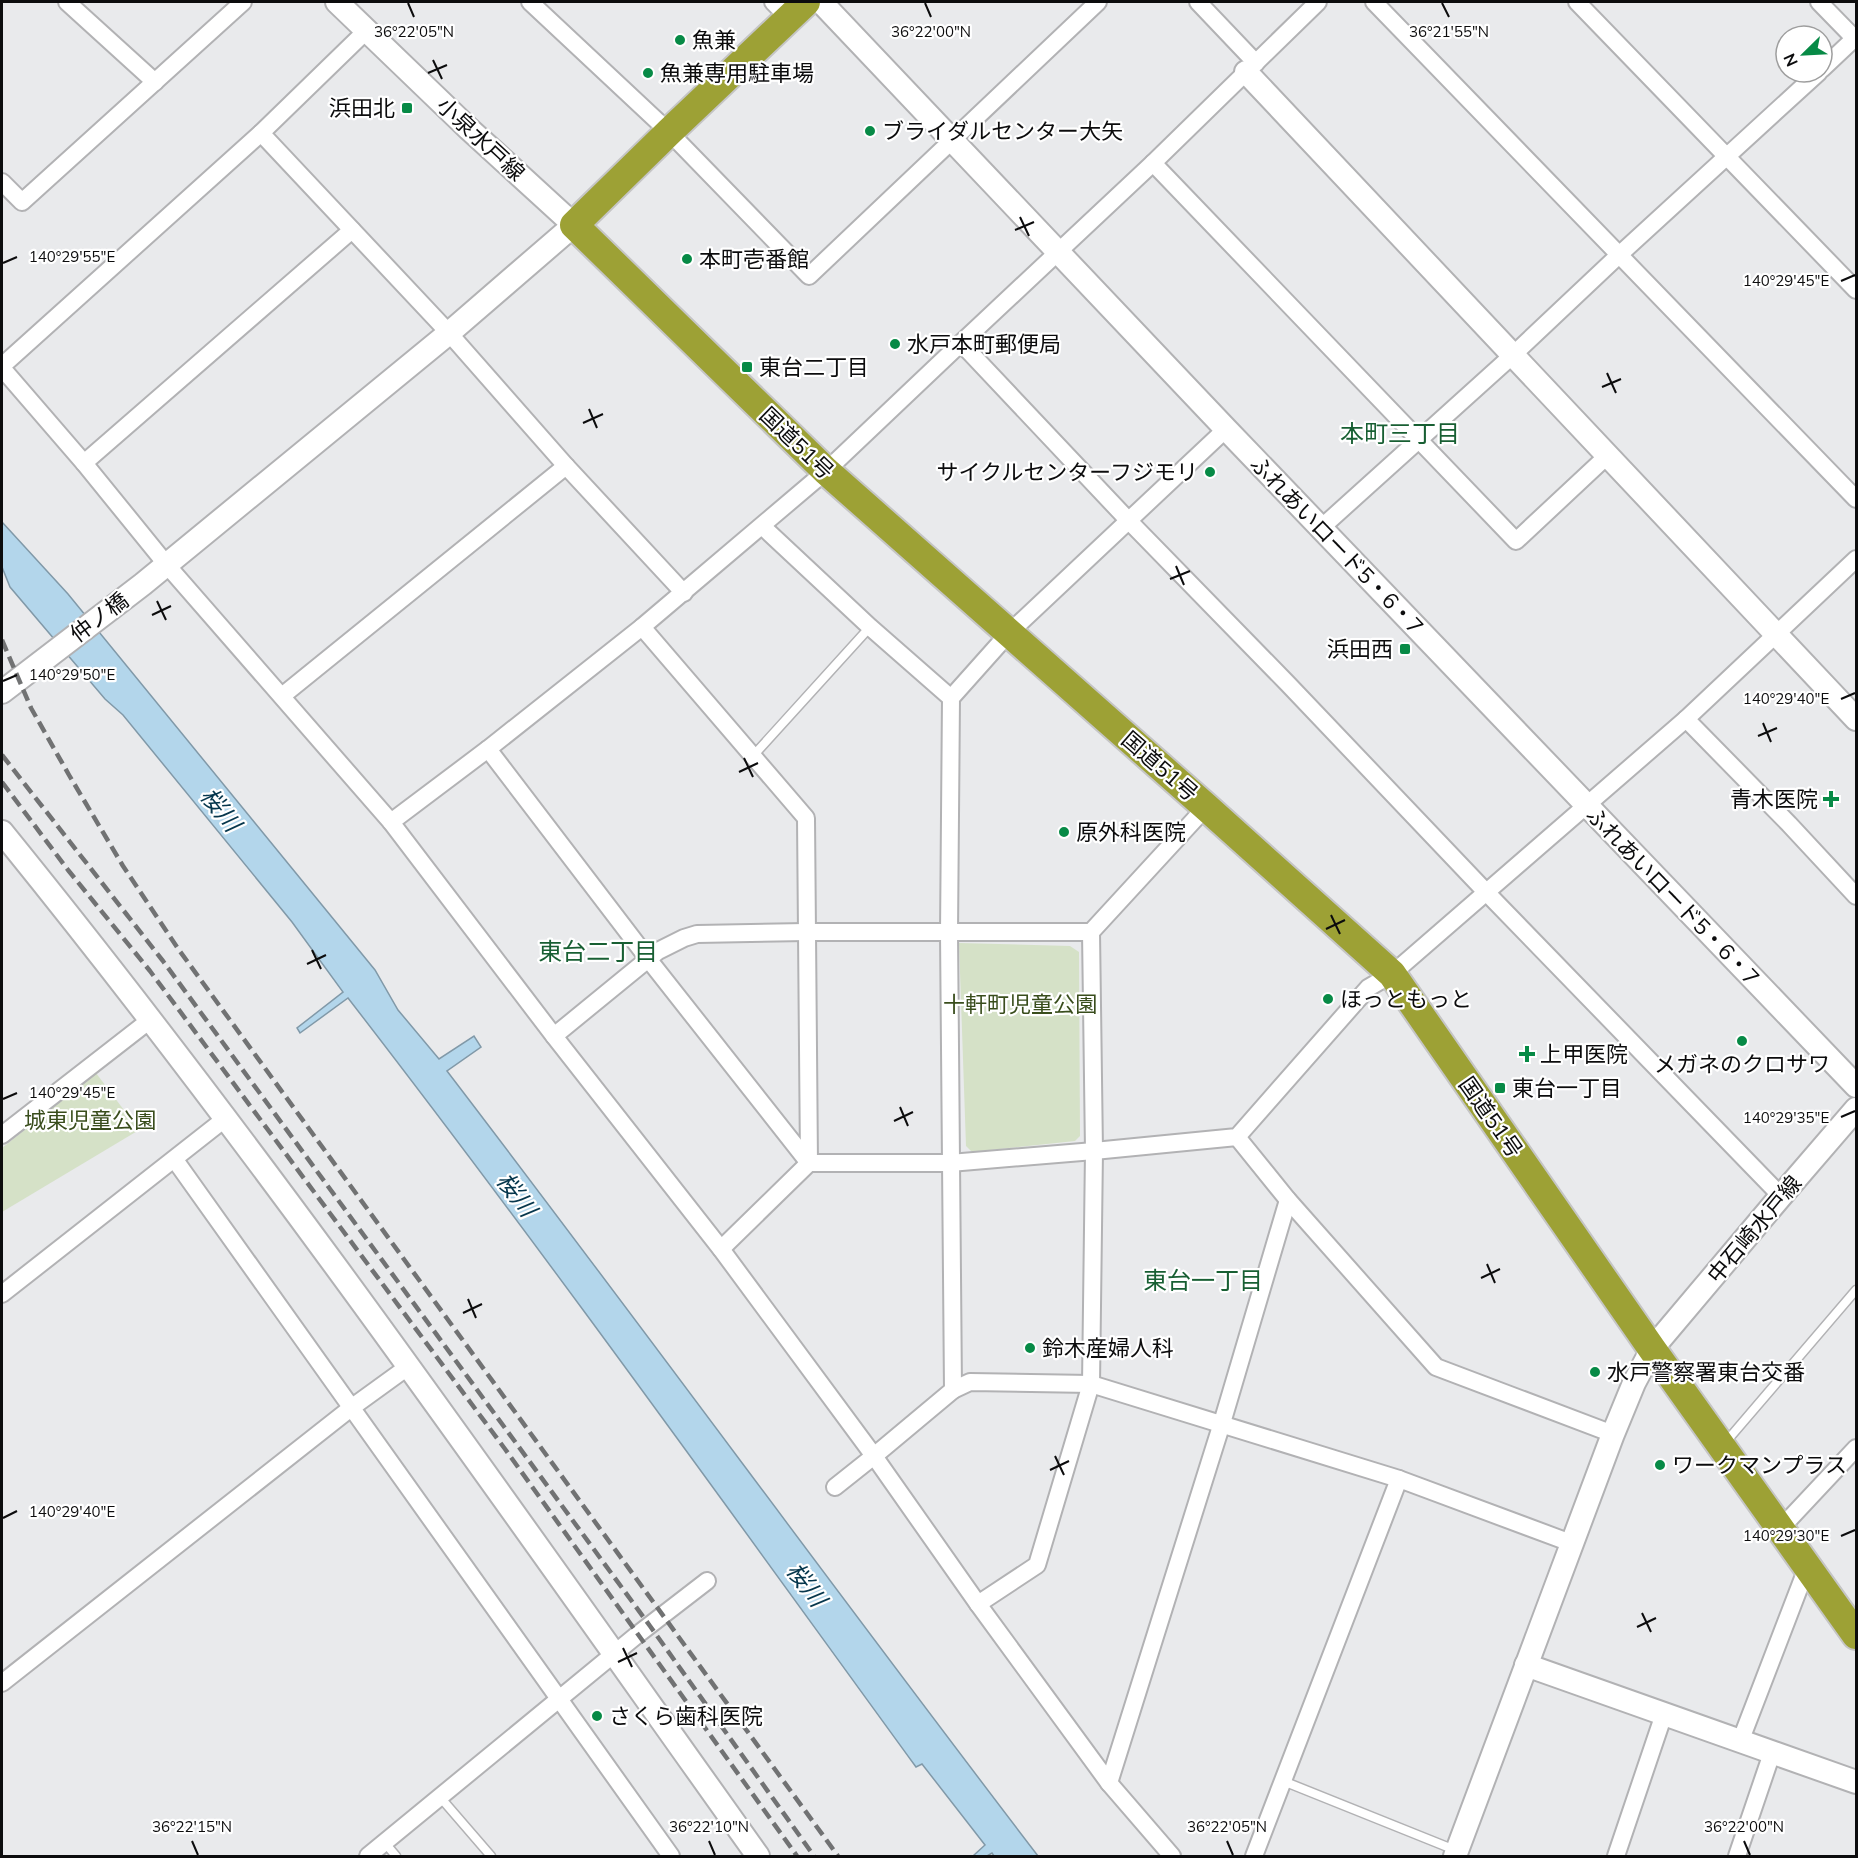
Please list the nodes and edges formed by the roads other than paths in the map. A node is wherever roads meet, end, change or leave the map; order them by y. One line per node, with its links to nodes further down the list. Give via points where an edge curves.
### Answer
1 (67, 2): 17 (street)
2 (243, 2): 17 (street)
3 (337, 2): 13 (street, 小泉水戸線)
4 (530, 2): 19 (street)
5 (821, 2): 21 (street, ふれあいロード5・6・7)
6 (1098, 2): 21 (street)
7 (1198, 2): 16 (street)
8 (1318, 2): 16 (street)
9 (1374, 2): 28 (street)
10 (1577, 2): 22 (street)
11 (1819, 2): 14 (street)
12 (789, 7): 19 (highway)
13 (366, 31): 20 (street); 25 (street, 小泉水戸線)
14 (1856, 38): 15 (street)
15 (1834, 58)
16 (1251, 67): 23 (street); 32 (street)
17 (155, 82): 24 (street, via 22,202)
18 (1805, 84): 22 (street)
19 (669, 132): 21 (street, via 809,276); 25 (highway)
20 (261, 134): 26 (street); 33 (street)
21 (952, 140): 27 (street, ふれあいロード5・6・7)
22 (1727, 157): 28 (street); 29 (street)
23 (1154, 163): 27 (street); 35 (street)
24 (2, 183)
25 (574, 225): 30 (street, 仲ノ橋); 39 (highway, 国道51号)
26 (352, 230): 30 (street); 37 (street)
27 (1058, 252): 31 (street); 34 (street, ふれあいロード5・6・7)
28 (1619, 255): 32 (street); 40 (street)
29 (1857, 290)
30 (449, 333): 38 (street); 45 (street, 仲ノ橋)
31 (961, 343): 39 (street); 41 (street)
32 (1514, 354): 35 (street); 36 (street)
33 (2, 367): 37 (street)
34 (1226, 429): 41 (street); 43 (street, ふれあいロード5・6・7)
35 (1420, 440): 36 (street, via 1516,541); 43 (street)
36 (1607, 456): 50 (street)
37 (84, 464): 45 (street)
38 (566, 466): 46 (street); 52 (street)
39 (826, 471): 42 (street); 49 (highway, 国道51号)
40 (1857, 499)
41 (1128, 520): 49 (street); 62 (street)
42 (762, 526): 46 (street); 48 (street)
43 (1321, 528): 58 (street, ふれあいロード5・6・7)
44 (1857, 559): 50 (street)
45 (166, 564): 51 (street, 仲ノ橋); 52 (street)
46 (684, 593): 47 (street)
47 (642, 627): 56 (street); 57 (street)
48 (870, 627): 53 (street); 57 (lane)
49 (1009, 633): 53 (street); 59 (highway, 国道51号)
50 (1777, 634): 54 (street); 55 (street)
51 (2, 692)
52 (282, 696): 60 (street)
53 (951, 698): 66 (street)
54 (1686, 719): 58 (street); 63 (street)
55 (1857, 719)
56 (488, 749): 60 (street); 67 (street)
57 (753, 756): 64 (street, via 806,818)
58 (1586, 805): 62 (street); 71 (street, ふれあいロード5・6・7)
59 (1206, 807): 65 (street); 68 (highway, 国道51号)
60 (391, 822): 70 (street)
61 (2, 832): 69 (street)
62 (1486, 892): 68 (street); 80 (street)
63 (1857, 896)
64 (806, 932): 66 (street); 67 (street, via 697,934 658,951); 78 (street)
65 (1091, 932): 66 (street); 76 (street)
66 (949, 933): 79 (street)
67 (649, 960): 70 (street); 78 (street)
68 (1392, 974): 75 (street, via 1368,988); 85 (highway, 国道51号)
69 (150, 1020): 73 (street); 74 (street)
70 (554, 1036): 82 (street)
71 (1857, 1086)
72 (1857, 1109): 80 (street, 中石崎水戸線)
73 (226, 1118): 77 (street); 86 (street)
74 (2, 1135)
75 (1237, 1137): 76 (street); 81 (street)
76 (1094, 1151): 79 (street); 87 (street)
77 (175, 1160): 84 (street); 89 (street)
78 (810, 1163): 79 (street); 82 (street)
79 (950, 1163): 88 (street)
80 (1781, 1196): 85 (street, 中石崎水戸線)
81 (1288, 1200): 90 (street); 91 (street, via 1436,1367)
82 (721, 1249): 94 (street)
83 (1857, 1290): 92 (lane)
84 (2, 1294)
85 (1652, 1349): 91 (street, 中石崎水戸線); 92 (highway, 国道51号)
86 (409, 1366): 89 (street); 103 (street)
87 (1091, 1384): 88 (street, via 970,1382); 90 (street); 101 (street, via 1037,1565)
88 (953, 1390): 94 (street)
89 (351, 1408): 105 (street); 106 (street)
90 (1222, 1423): 95 (street); 112 (street)
91 (1613, 1434): 98 (street, 中石崎水戸線)
92 (1723, 1446): 97 (highway, 国道51号)
93 (1857, 1448): 97 (street)
94 (874, 1456): 96 (street); 101 (street)
95 (1399, 1479): 98 (street); 110 (street)
96 (835, 1487)
97 (1781, 1528): 99 (highway, 国道51号)
98 (1571, 1543): 104 (street, 中石崎水戸線)
99 (1808, 1565): 102 (highway, 国道51号); 108 (street)
100 (707, 1581): 103 (street)
101 (978, 1605): 112 (street)
102 (1857, 1635)
103 (614, 1654): 106 (street); 120 (street)
104 (1526, 1665): 107 (street); 115 (street, 中石崎水戸線)
105 (2, 1683)
106 (559, 1700): 113 (street); 119 (street)
107 (1664, 1714): 108 (street); 123 (street)
108 (1740, 1742): 109 (street)
109 (1772, 1753): 111 (street); 124 (street)
110 (1283, 1781): 115 (lane); 122 (street)
111 (1857, 1782)
112 (1109, 1784): 121 (street)
113 (440, 1797): 114 (street); 118 (lane)
114 (385, 1843): 116 (street); 117 (lane)
115 (1456, 1854)
116 (368, 1857)
117 (396, 1857)
118 (491, 1857)
119 (671, 1857)
120 (758, 1857)
121 (1172, 1857)
122 (1254, 1857)
123 (1616, 1857)
124 (1737, 1857)

